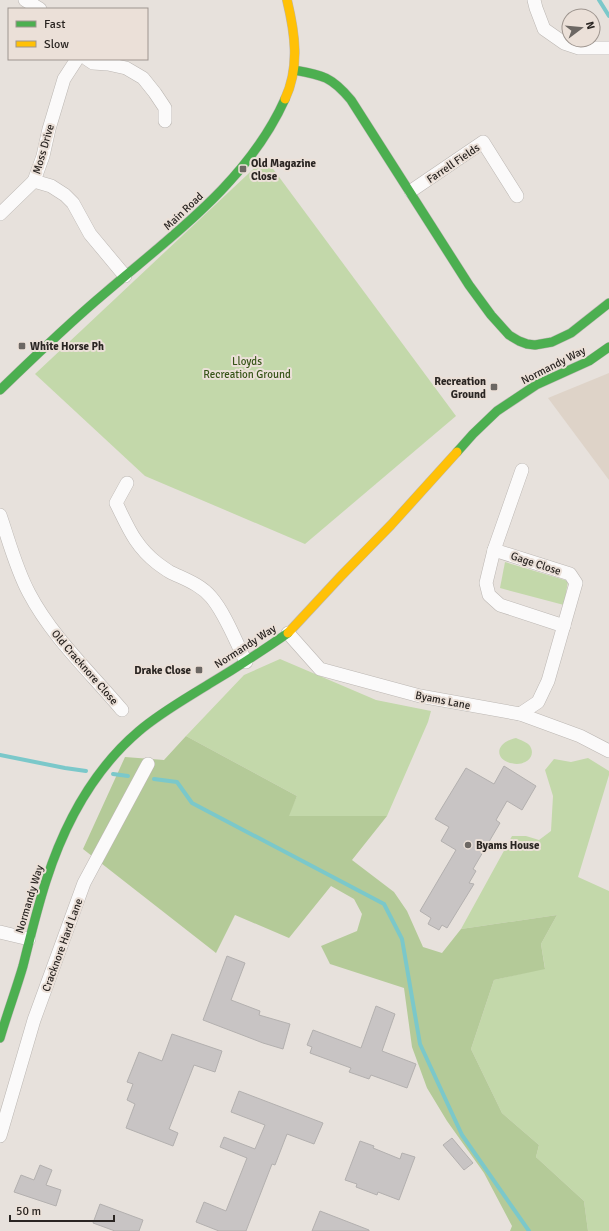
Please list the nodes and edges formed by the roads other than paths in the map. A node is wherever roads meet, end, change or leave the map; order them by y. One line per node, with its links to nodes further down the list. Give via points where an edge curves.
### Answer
1 (25, 0): 4 (street)
2 (287, 0): 8 (street, Main Road, via 294,29)
3 (534, 0): 5 (street, via 544,29 564,42 579,48)
4 (38, 8)
5 (609, 48)
6 (76, 60): 10 (street, Moss Drive, via 64,79)
7 (88, 60): 9 (street, via 126,68 143,78 165,108)
8 (294, 70): 11 (street, via 330,78 344,91); 14 (street, Main Road, via 286,100 255,150 196,215)
9 (165, 121)
10 (34, 181): 13 (street); 14 (street, Moss Drive, via 51,186 66,195 90,234)
11 (411, 191): 12 (street, Farrell Fields, via 483,142); 15 (street, via 484,306 509,335 519,341 544,345 557,340)
12 (517, 196)
13 (0, 214)
14 (125, 276): 17 (street, Main Road, via 56,336)
15 (609, 303)
16 (609, 347): 23 (street, Normandy Way, via 589,361 536,385 497,411)
17 (0, 390)
18 (522, 470): 21 (street)
19 (127, 482): 24 (street, via 116,503 133,538 146,554 169,571 196,584 211,597)
20 (0, 515): 25 (street, Old Cracknore Close, via 16,564 36,604 62,643)
21 (494, 550): 22 (street, via 486,583 490,595 500,605); 22 (street, Gage Close, via 570,574 576,583)
22 (564, 626): 26 (street, Gage Close, via 542,695 538,702)
23 (288, 633): 24 (street, Normandy Way); 26 (street, Byams Lane, via 320,669 420,696)
24 (246, 662): 30 (street, Normandy Way, via 154,718 132,736 95,778 63,838 46,879)
25 (122, 710)
26 (520, 714): 27 (street, Byams Lane, via 580,736)
27 (609, 751)
28 (148, 764): 32 (street, Cracknore Hard Lane, via 84,883 34,1020)
29 (0, 932): 30 (street)
30 (29, 939): 31 (street, Normandy Way)
31 (0, 1038)
32 (0, 1136)

